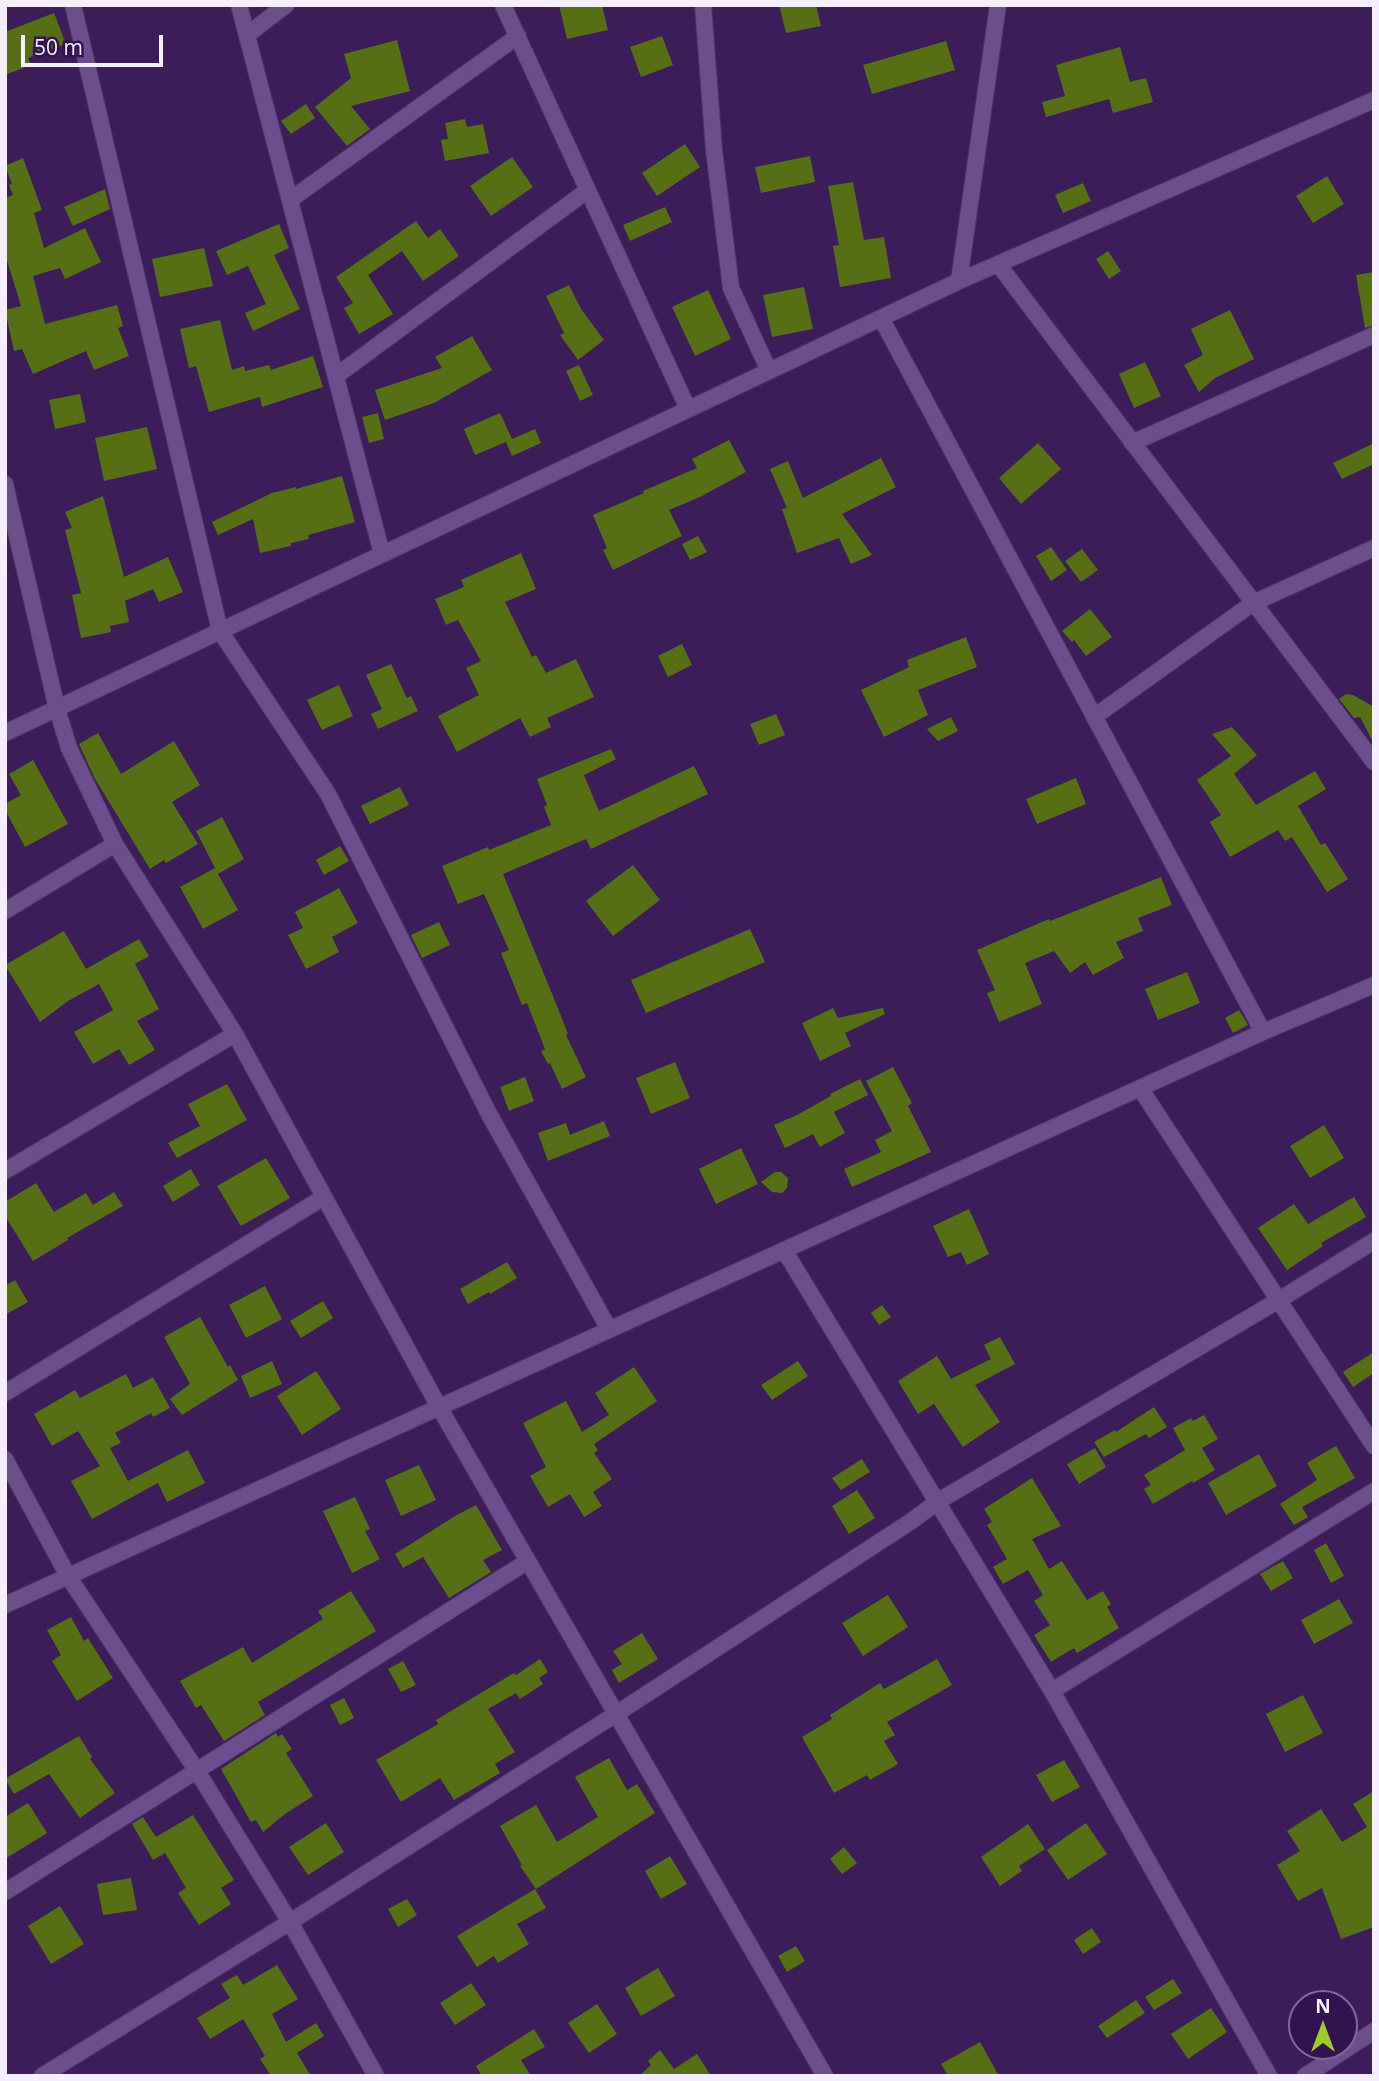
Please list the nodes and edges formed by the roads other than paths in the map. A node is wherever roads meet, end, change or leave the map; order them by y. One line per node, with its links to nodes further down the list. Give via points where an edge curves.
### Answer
1 (73, 5): 24 (street)
2 (239, 5): 7 (street)
3 (286, 5): 7 (street)
4 (503, 5): 8 (street)
5 (703, 5): 16 (street, via 730,288)
6 (998, 5): 13 (street)
7 (247, 35): 11 (street)
8 (517, 36): 10 (street); 11 (street)
9 (1374, 100): 12 (street)
10 (588, 190): 17 (street); 18 (street)
11 (290, 200): 17 (street)
12 (998, 264): 13 (street); 19 (street)
13 (959, 281): 14 (street)
14 (881, 318): 16 (street); 26 (street)
15 (1374, 335): 19 (street)
16 (769, 371): 18 (street)
17 (336, 376): 22 (street)
18 (688, 409): 22 (street)
19 (1132, 443): 23 (street)
20 (6, 487): 25 (street)
21 (1374, 548): 23 (street)
22 (382, 554): 24 (street)
23 (1254, 603): 26 (street); 28 (street)
24 (220, 631): 25 (street); 41 (street, via 328,793 489,1114)
25 (57, 709): 27 (street); 30 (street, via 69,748)
26 (1094, 717): 33 (street)
27 (5, 733)
28 (1368, 745): 29 (street)
29 (1374, 762)
30 (115, 844): 31 (street); 34 (street)
31 (5, 911)
32 (1374, 985): 33 (street)
33 (1263, 1032): 35 (street)
34 (235, 1034): 36 (street); 37 (street)
35 (1140, 1088): 39 (street); 40 (street)
36 (5, 1171)
37 (324, 1197): 42 (street); 43 (street)
38 (1374, 1241): 40 (street)
39 (784, 1250): 41 (street); 47 (street)
40 (1279, 1300): 44 (street); 47 (street)
41 (609, 1329): 43 (street)
42 (5, 1393)
43 (439, 1407): 48 (street); 49 (street)
44 (1374, 1446)
45 (5, 1459): 49 (street)
46 (1374, 1491): 51 (street)
47 (937, 1502): 51 (street); 52 (street)
48 (528, 1561): 52 (street); 53 (street)
49 (68, 1576): 50 (street); 53 (street)
50 (5, 1605)
51 (1052, 1691): 60 (street)
52 (616, 1714): 55 (street); 59 (street)
53 (197, 1771): 54 (street); 55 (street)
54 (5, 1892)
55 (290, 1922): 57 (street); 58 (street)
56 (1374, 2031): 61 (street)
57 (42, 2076)
58 (376, 2076)
59 (825, 2076)
60 (1269, 2076)
61 (1305, 2076)

